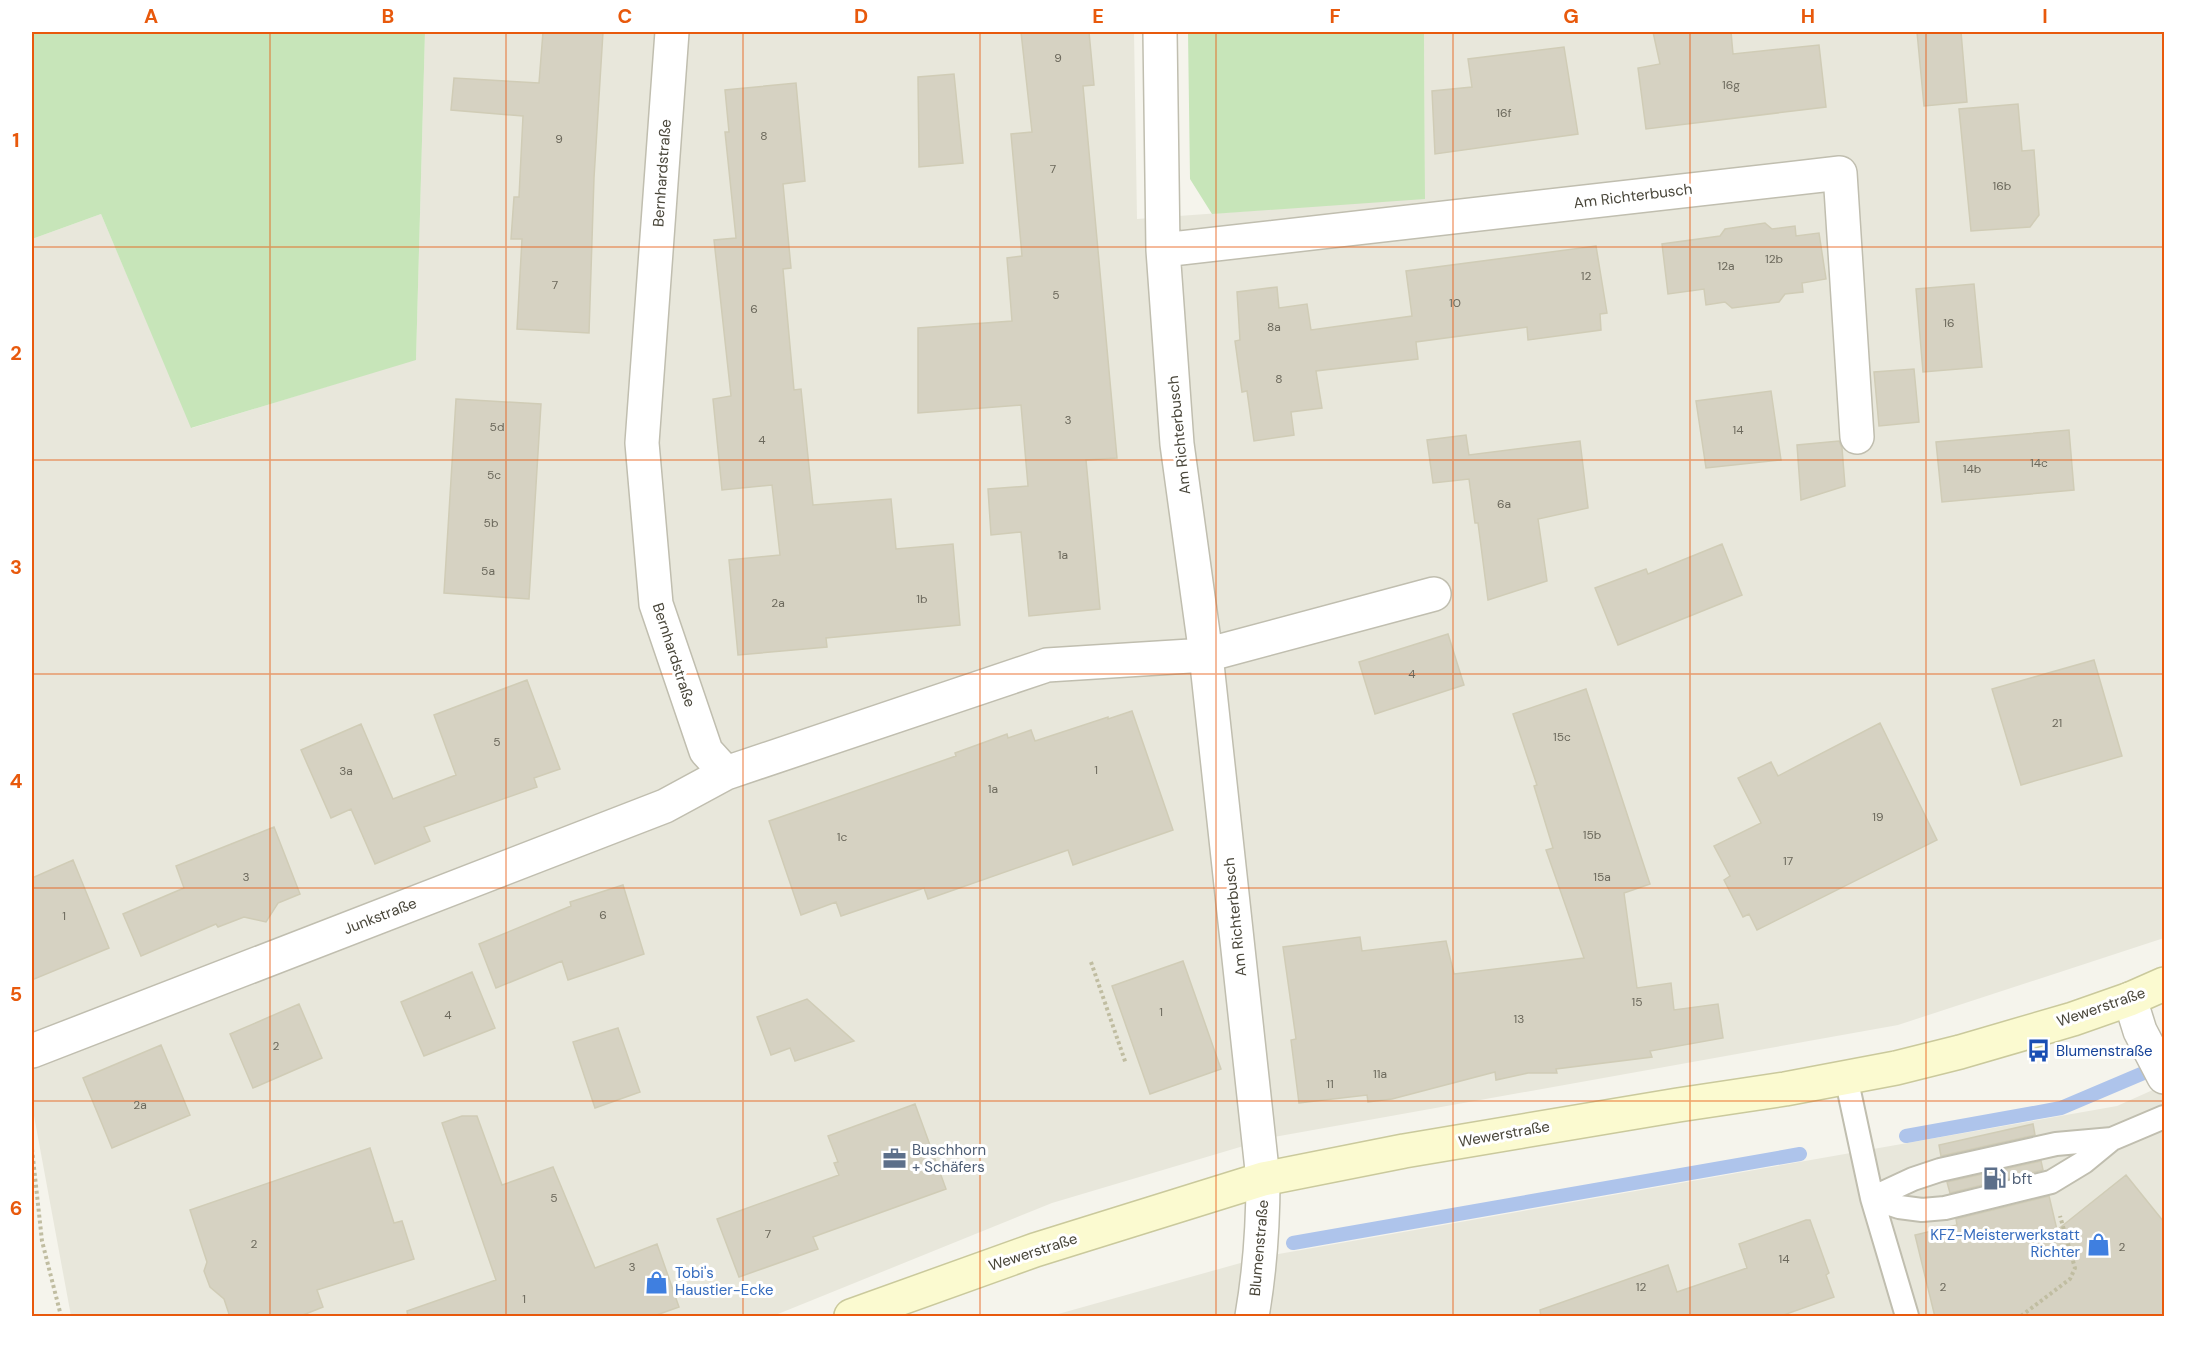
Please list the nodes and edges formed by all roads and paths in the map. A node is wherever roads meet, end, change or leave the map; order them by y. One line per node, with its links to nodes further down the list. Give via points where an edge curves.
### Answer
1 (672, 32): 7 (street, Bernhardstraße, via 642,443 656,604 706,751)
2 (1160, 32): 3 (street, Am Richterbusch)
3 (1163, 250): 4 (street, Am Richterbusch, via 1839,172); 6 (street, Am Richterbusch, via 1177,444)
4 (1857, 437)
5 (1434, 594): 6 (street)
6 (1206, 655): 7 (street, via 1047,665); 18 (street, Am Richterbusch)
7 (726, 772): 11 (street, Junkstraße, via 665,806)
8 (1091, 962): 12 (path)
9 (2164, 984): 10 (main road, Wewerstraße)
10 (2130, 999): 13 (street, via 2140,1031); 14 (main road, Wewerstraße, via 1960,1052)
11 (32, 1051)
12 (1126, 1064)
13 (2159, 1068)
14 (1846, 1077): 18 (main road, Wewerstraße, via 1404,1151); 20 (lane)
15 (2164, 1117): 16 (lane)
16 (2112, 1139): 19 (lane); 20 (lane, via 2056,1144 1940,1170)
17 (32, 1149): 21 (path, via 42,1241)
18 (1263, 1179): 22 (main road, Wewerstraße, via 1035,1251); 23 (street, Blumenstraße, via 1263,1236)
19 (2050, 1182): 20 (lane, via 1945,1208 1899,1207); 25 (path, via 2074,1268 2070,1279)
20 (1872, 1198): 24 (lane)
21 (61, 1317)
22 (851, 1317)
23 (1252, 1317)
24 (1907, 1317)
25 (2020, 1317)

